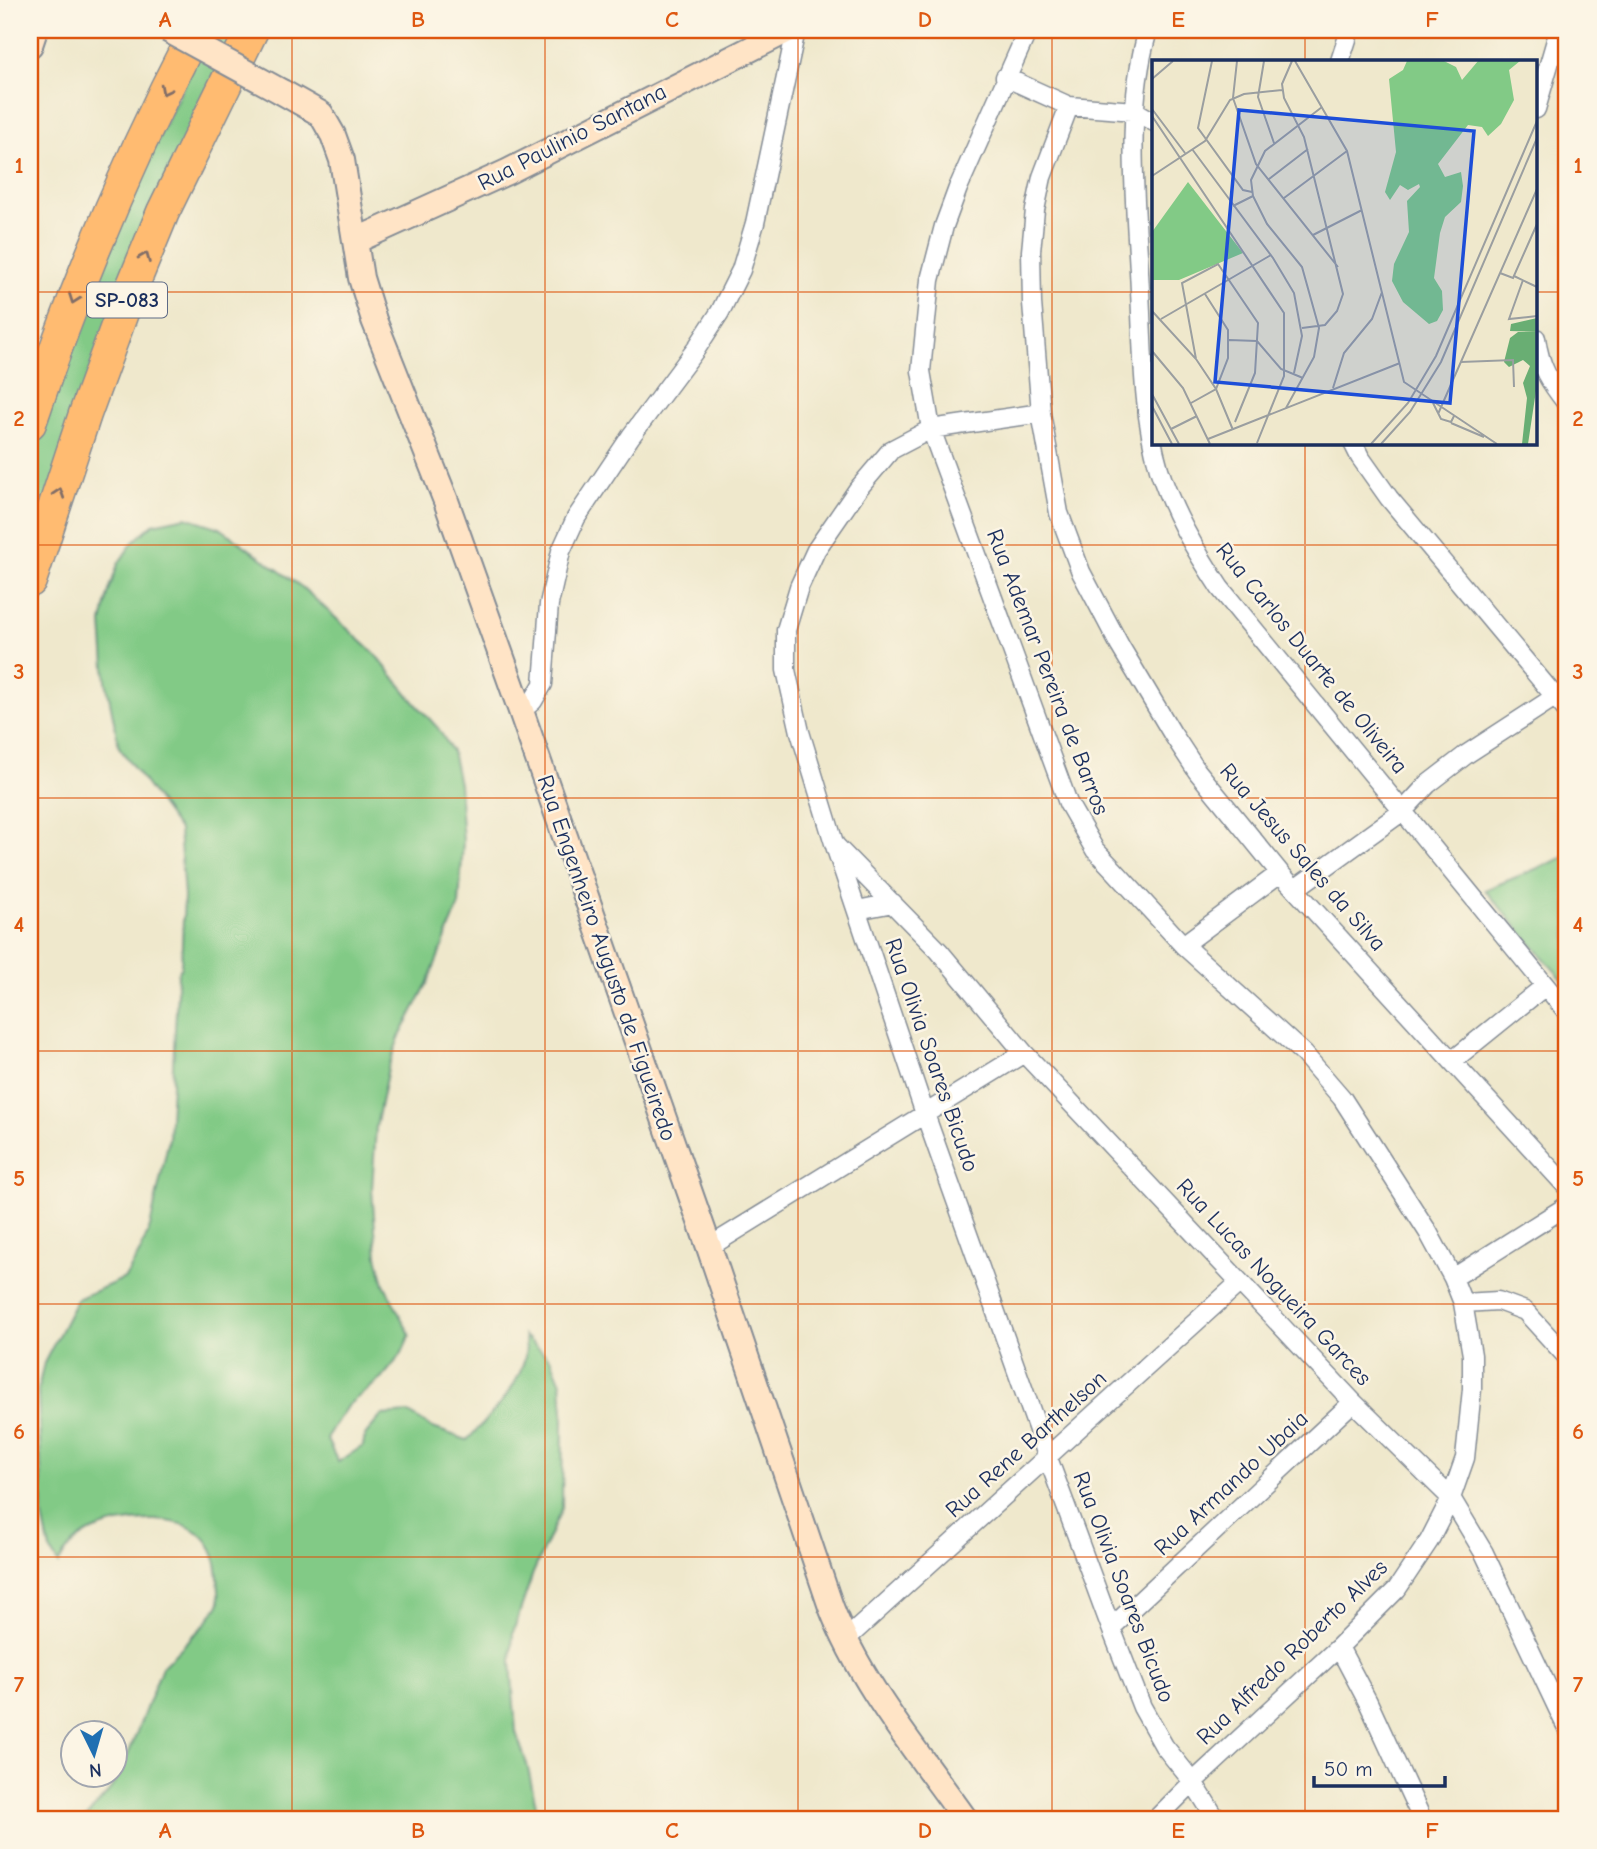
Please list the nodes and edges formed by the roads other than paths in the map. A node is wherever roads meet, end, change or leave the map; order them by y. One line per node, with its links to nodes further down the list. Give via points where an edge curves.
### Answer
1 (35, 30): 11 (main road)
2 (168, 30): 18 (main road, Rua Engenheiro Augusto de Figueiredo, bridge, via 321,114 342,160)
3 (196, 30): 22 (highway, SP-083, one-way to 22, via 85,268)
4 (252, 30): 27 (highway, SP-083, one-way to 4, via 124,307 163,212)
5 (788, 30): 18 (main road, Rua Paulinio Santana, via 507,172)
6 (796, 30): 29 (street, via 741,270 696,349 576,518 561,551 549,604 543,684)
7 (1028, 30): 13 (street, Rua Ademar Pereira de Barros)
8 (1148, 30): 16 (street, Rua Carlos Duarte de Oliveira)
9 (1350, 30): 12 (street)
10 (1559, 30): 14 (street)
11 (30, 46)
12 (1340, 60)
13 (1006, 77): 15 (street); 23 (street, Rua Ademar Pereira de Barros, via 958,188 930,280 921,371)
14 (1538, 102)
15 (1069, 106): 16 (street); 21 (street, Rua Jesus Sales da Silva, via 1042,177 1031,251)
16 (1135, 111): 17 (street); 24 (street, Rua Carlos Duarte de Oliveira, via 1146,408)
17 (1152, 121)
18 (355, 241): 29 (main road, Rua Engenheiro Augusto de Figueiredo, via 374,320 446,501)
19 (1538, 354): 20 (street, via 1551,384)
20 (1567, 404)
21 (1041, 413): 23 (street, Rua Olivia Soares Bicudo); 33 (street, Rua Jesus Sales da Silva, via 1059,513 1087,585 1171,733)
22 (30, 423)
23 (931, 429): 32 (street, Rua Olivia Soares Bicudo, via 891,450 858,489 816,550 786,630 791,699); 37 (street, Rua Ademar Pereira de Barros, via 1068,803 1095,850)
24 (1152, 436)
25 (1154, 444): 31 (street, Rua Carlos Duarte de Oliveira, via 1172,505 1220,588)
26 (1354, 444): 28 (street, via 1389,498)
27 (30, 582)
28 (1561, 693): 30 (street); 31 (street, via 1467,754 1428,784)
29 (521, 711): 45 (main road, Rua Engenheiro Augusto de Figueiredo)
30 (1567, 711)
31 (1403, 811): 34 (street); 38 (street, Rua Carlos Duarte de Oliveira)
32 (834, 843): 35 (street, Rua Lucas Nogueira Garces); 36 (street, Rua Olivia Soares Bicudo)
33 (1280, 873): 34 (street, Rua Jesus Sales da Silva); 37 (street)
34 (1295, 889): 41 (street, Rua Jesus Sales da Silva)
35 (893, 903): 36 (street); 40 (street, Rua Lucas Nogueira Garces)
36 (857, 910): 42 (street, Rua Olivia Soares Bicudo)
37 (1183, 945): 46 (street, Rua Ademar Pereira de Barros, via 1304,1054 1342,1098)
38 (1545, 986): 39 (street, Rua Carlos Duarte de Oliveira); 41 (street)
39 (1567, 1012)
40 (1024, 1053): 42 (street); 47 (street, Rua Lucas Nogueira Garces)
41 (1452, 1061): 43 (street, Rua Jesus Sales da Silva)
42 (925, 1114): 45 (street); 51 (street, Rua Olivia Soares Bicudo)
43 (1567, 1187)
44 (1567, 1206): 46 (street)
45 (709, 1247): 54 (main road, Rua Engenheiro Augusto de Figueiredo)
46 (1453, 1278): 48 (street, Rua Ademar Pereira de Barros)
47 (1240, 1282): 50 (street, Rua Lucas Nogueira Garces); 51 (street, Rua Rene Barthelson)
48 (1462, 1303): 49 (street, via 1498,1301 1525,1311); 52 (street, Rua Alfredo Roberto Alves, via 1472,1354 1472,1389 1465,1458)
49 (1567, 1357)
50 (1353, 1402): 52 (street, Rua Lucas Nogueira Garces); 53 (street, Rua Armando Ubaia)
51 (1048, 1458): 53 (street, Rua Olivia Soares Bicudo); 54 (street, Rua Rene Barthelson)
52 (1451, 1498): 55 (street, Rua Alfredo Roberto Alves, via 1397,1589); 56 (street, Rua Lucas Nogueira Garces, via 1484,1553)
53 (1111, 1628): 57 (street, Rua Olivia Soares Bicudo, via 1142,1707)
54 (844, 1641): 58 (main road, Rua Engenheiro Augusto de Figueiredo)
55 (1339, 1647): 57 (street, Rua Alfredo Roberto Alves); 61 (street)
56 (1567, 1728)
57 (1193, 1782): 59 (street, Rua Alfredo Roberto Alves); 60 (street, Rua Olivia Soares Bicudo)
58 (965, 1819)
59 (1156, 1819)
60 (1216, 1819)
61 (1422, 1819)

